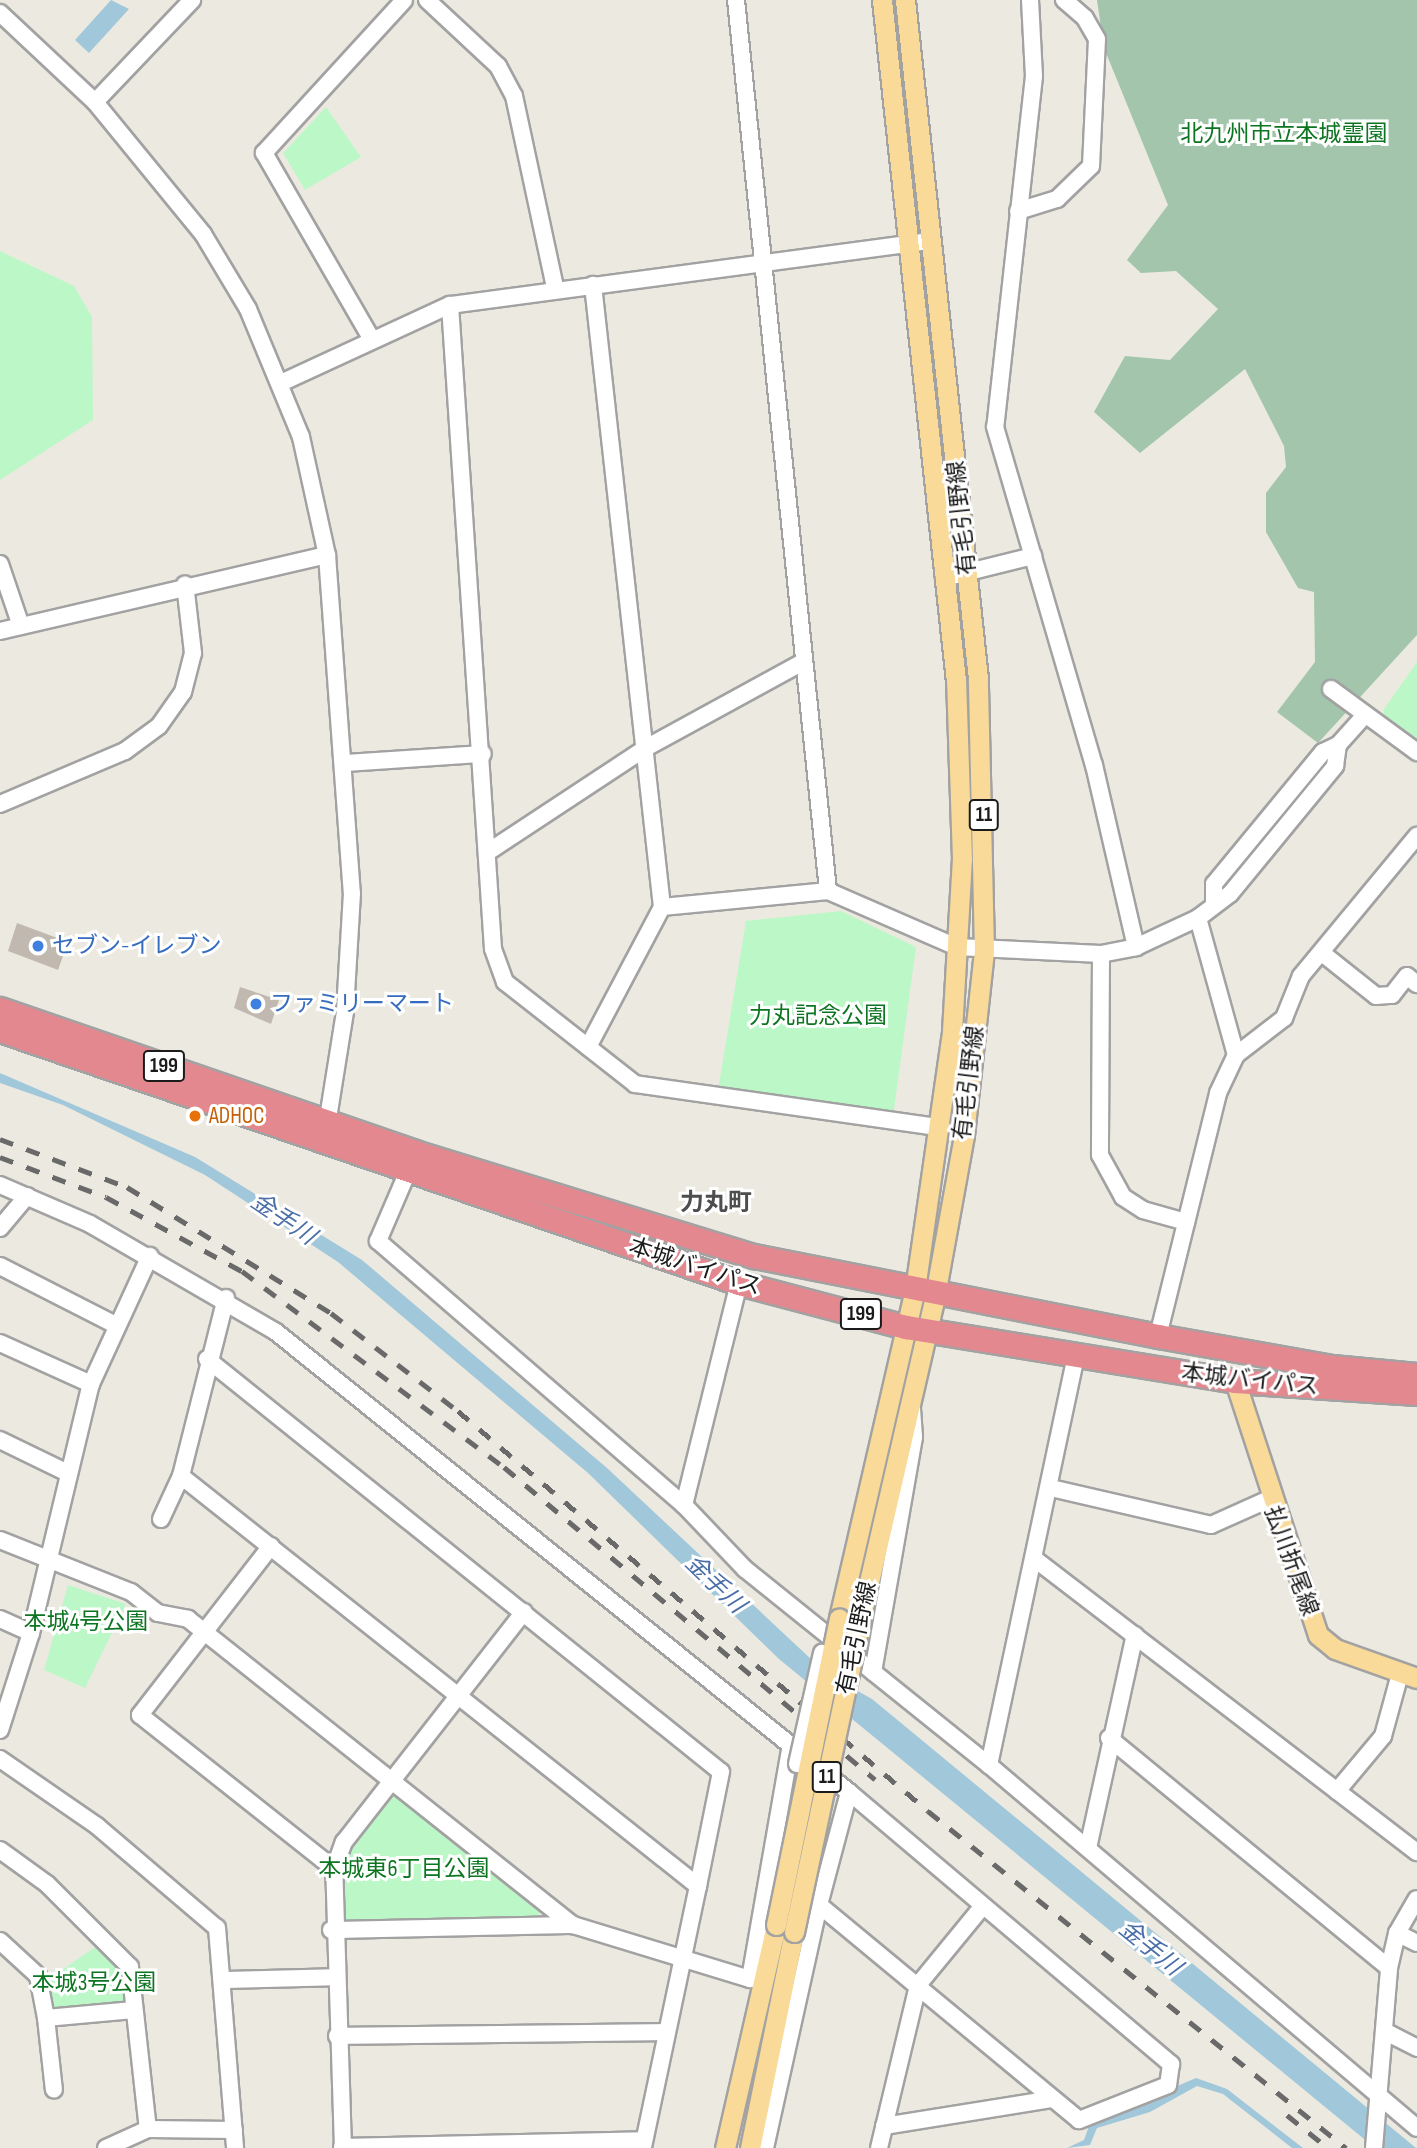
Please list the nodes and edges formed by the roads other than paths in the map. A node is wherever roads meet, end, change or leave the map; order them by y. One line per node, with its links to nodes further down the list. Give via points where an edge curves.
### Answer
1 (192, 0): 10 (street)
2 (404, 0): 18 (street, via 264,153)
3 (427, 0): 16 (street, via 498,66 514,96)
4 (735, 0): 14 (street)
5 (882, 0): 13 (main road, 有毛引野線 / 11)
6 (905, 0): 12 (main road, 有毛引野線 / 11)
7 (1030, 0): 11 (street, via 1034,76)
8 (1064, 0): 11 (street, via 1086,18 1097,40 1091,166 1057,199)
9 (0, 13): 10 (street)
10 (95, 102): 19 (street, via 203,234 248,309)
11 (1018, 211): 21 (street, via 995,427)
12 (932, 241): 13 (street); 23 (main road, 有毛引野線 / 11)
13 (908, 244): 14 (street); 24 (main road, 有毛引野線 / 11)
14 (762, 264): 15 (street); 28 (street)
15 (593, 285): 16 (street); 31 (street)
16 (555, 288): 17 (street)
17 (450, 305): 18 (street); 33 (street)
18 (371, 338): 19 (street)
19 (281, 383): 20 (street, via 301,437)
20 (327, 555): 25 (street); 34 (street)
21 (1033, 556): 23 (street); 42 (street, via 1094,765)
22 (0, 564): 26 (street)
23 (968, 575): 24 (street); 43 (main road, 有毛引野線 / 11, via 984,767)
24 (944, 578): 41 (main road, 有毛引野線 / 11, via 961,772)
25 (185, 584): 26 (street); 35 (street, via 192,653 183,692 159,726 125,751)
26 (21, 626): 27 (street)
27 (0, 631)
28 (803, 662): 31 (street); 38 (street)
29 (1331, 689): 30 (street)
30 (1363, 717): 32 (street); 40 (street, via 1338,745 1323,752 1214,884 1214,902)
31 (645, 749): 37 (street); 39 (street)
32 (1417, 752)
33 (483, 754): 34 (street); 37 (street)
34 (346, 763): 52 (street, via 351,944)
35 (0, 804)
36 (1417, 836): 44 (street)
37 (488, 852): 49 (street, via 493,949 505,982)
38 (828, 891): 39 (street); 41 (street)
39 (662, 908): 49 (street)
40 (1198, 918): 42 (street); 50 (street)
41 (957, 947): 43 (street); 51 (main road, 有毛引野線 / 11)
42 (1136, 947): 45 (street)
43 (984, 951): 45 (street); 61 (main road, 有毛引野線 / 11, via 964,1135)
44 (1322, 953): 46 (street, via 1376,996 1392,995); 50 (street, via 1301,976 1284,1018)
45 (1101, 954): 56 (street, via 1100,1156 1123,1197 1143,1210)
46 (1414, 975)
47 (0, 1009): 52 (highway, 本城バイパス / 199)
48 (0, 1030): 52 (highway, 本城バイパス / 199)
49 (588, 1047): 51 (street, via 635,1084)
50 (1236, 1055): 56 (street, via 1217,1093)
51 (938, 1127): 61 (main road, 有毛引野線 / 11)
52 (326, 1132): 53 (highway, 本城バイパス / 199)
53 (412, 1162): 60 (highway, 本城バイパス / 199); 61 (highway, 本城バイパス / 199, via 754,1256); 79 (street, via 378,1241)
54 (0, 1185): 55 (street)
55 (27, 1196): 57 (street); 58 (street)
56 (1186, 1222): 65 (street)
57 (0, 1228)
58 (150, 1256): 62 (street); 63 (street)
59 (0, 1266): 63 (street)
60 (739, 1283): 64 (highway, 本城バイパス / 199); 79 (street)
61 (925, 1292): 64 (main road, 有毛引野線 / 11); 65 (highway, 本城バイパス / 199)
62 (226, 1298): 68 (street); 97 (street, via 621,1603)
63 (116, 1325): 71 (street)
64 (916, 1329): 67 (highway, 本城バイパス / 199); 72 (main road, 有毛引野線 / 11); 86 (main road, 有毛引野線 / 11)
65 (1158, 1336): 69 (highway, 本城バイパス / 199, via 1332,1367)
66 (0, 1343): 71 (street)
67 (1076, 1357): 70 (highway, 本城バイパス / 199); 77 (street)
68 (207, 1359): 76 (street); 85 (street)
69 (1417, 1375)
70 (1235, 1381): 73 (highway, 本城バイパス / 199); 78 (main road, 払川折尾線)
71 (91, 1384): 75 (street)
72 (911, 1388): 91 (street, via 914,1437); 113 (main road, 有毛引野線 / 11, bridge)
73 (1417, 1393)
74 (0, 1440): 75 (street)
75 (68, 1473): 84 (street)
76 (181, 1475): 80 (street); 82 (street)
77 (1051, 1488): 78 (street, via 1211,1525); 83 (street)
78 (1269, 1499): 92 (main road, 払川折尾線, via 1318,1635 1335,1649)
79 (684, 1504): 91 (street, via 746,1569)
80 (161, 1519)
81 (0, 1540): 84 (street)
82 (271, 1546): 88 (street); 94 (street)
83 (1035, 1560): 90 (street); 100 (street)
84 (47, 1563): 88 (street, via 131,1592 158,1613 188,1619); 89 (street)
85 (524, 1612): 94 (street); 108 (street, via 721,1772)
86 (835, 1617): 99 (street, bridge); 113 (main road, 有毛引野線 / 11, bridge)
87 (0, 1619): 89 (street)
88 (205, 1630): 101 (street); 107 (street, via 140,1715)
89 (31, 1633): 93 (street)
90 (1135, 1635): 96 (street); 102 (street)
91 (873, 1672): 100 (street)
92 (1409, 1676): 102 (street, via 1383,1736)
93 (7, 1692): 95 (street)
94 (458, 1695): 101 (street); 108 (street)
95 (0, 1730)
96 (1109, 1738): 104 (street); 119 (street)
97 (791, 1745): 103 (street); 122 (street)
98 (0, 1759): 121 (street, via 97,1826 217,1928)
99 (797, 1764)
100 (989, 1765): 104 (street)
101 (393, 1780): 107 (street, via 344,1842); 112 (street)
102 (1337, 1791): 106 (street)
103 (849, 1792): 110 (street); 111 (street)
104 (1088, 1848): 131 (street)
105 (0, 1850): 124 (street, via 47,1884 130,1967)
106 (1417, 1852)
107 (334, 1869): 114 (street)
108 (698, 1886): 118 (street)
109 (1417, 1899): 115 (street)
110 (819, 1905): 123 (street); 143 (street)
111 (983, 1906): 123 (street); 132 (street, via 1171,2064 1168,2085 1079,2120)
112 (573, 1925): 114 (street); 118 (street)
113 (785, 1928): 122 (main road, 有毛引野線 / 11); 142 (main road, 有毛引野線 / 11)
114 (331, 1930): 120 (street)
115 (1397, 1933): 117 (street); 119 (street)
116 (0, 1941): 125 (street, via 38,1976)
117 (1417, 1943)
118 (680, 1962): 122 (street); 126 (street)
119 (1389, 1968): 127 (street)
120 (335, 1978): 121 (street); 128 (street)
121 (224, 1980): 136 (street)
122 (757, 1981): 141 (main road, 有毛引野線 / 11)
123 (918, 1985): 132 (street); 133 (street)
124 (134, 2010): 125 (street); 135 (street)
125 (46, 2018): 130 (street)
126 (665, 2032): 128 (street); 137 (street)
127 (1386, 2032): 129 (street); 131 (street)
128 (337, 2036): 138 (street)
129 (1417, 2048)
130 (54, 2090)
131 (1379, 2096): 134 (street); 145 (street)
132 (1053, 2099): 133 (street)
133 (884, 2126): 144 (street)
134 (1417, 2128)
135 (148, 2129): 136 (street); 139 (street)
136 (234, 2130): 140 (street)
137 (644, 2144): 138 (street)
138 (342, 2147)
139 (106, 2148)
140 (235, 2148)
141 (726, 2148)
142 (750, 2148)
143 (765, 2148)
144 (879, 2148)
145 (1374, 2148)

